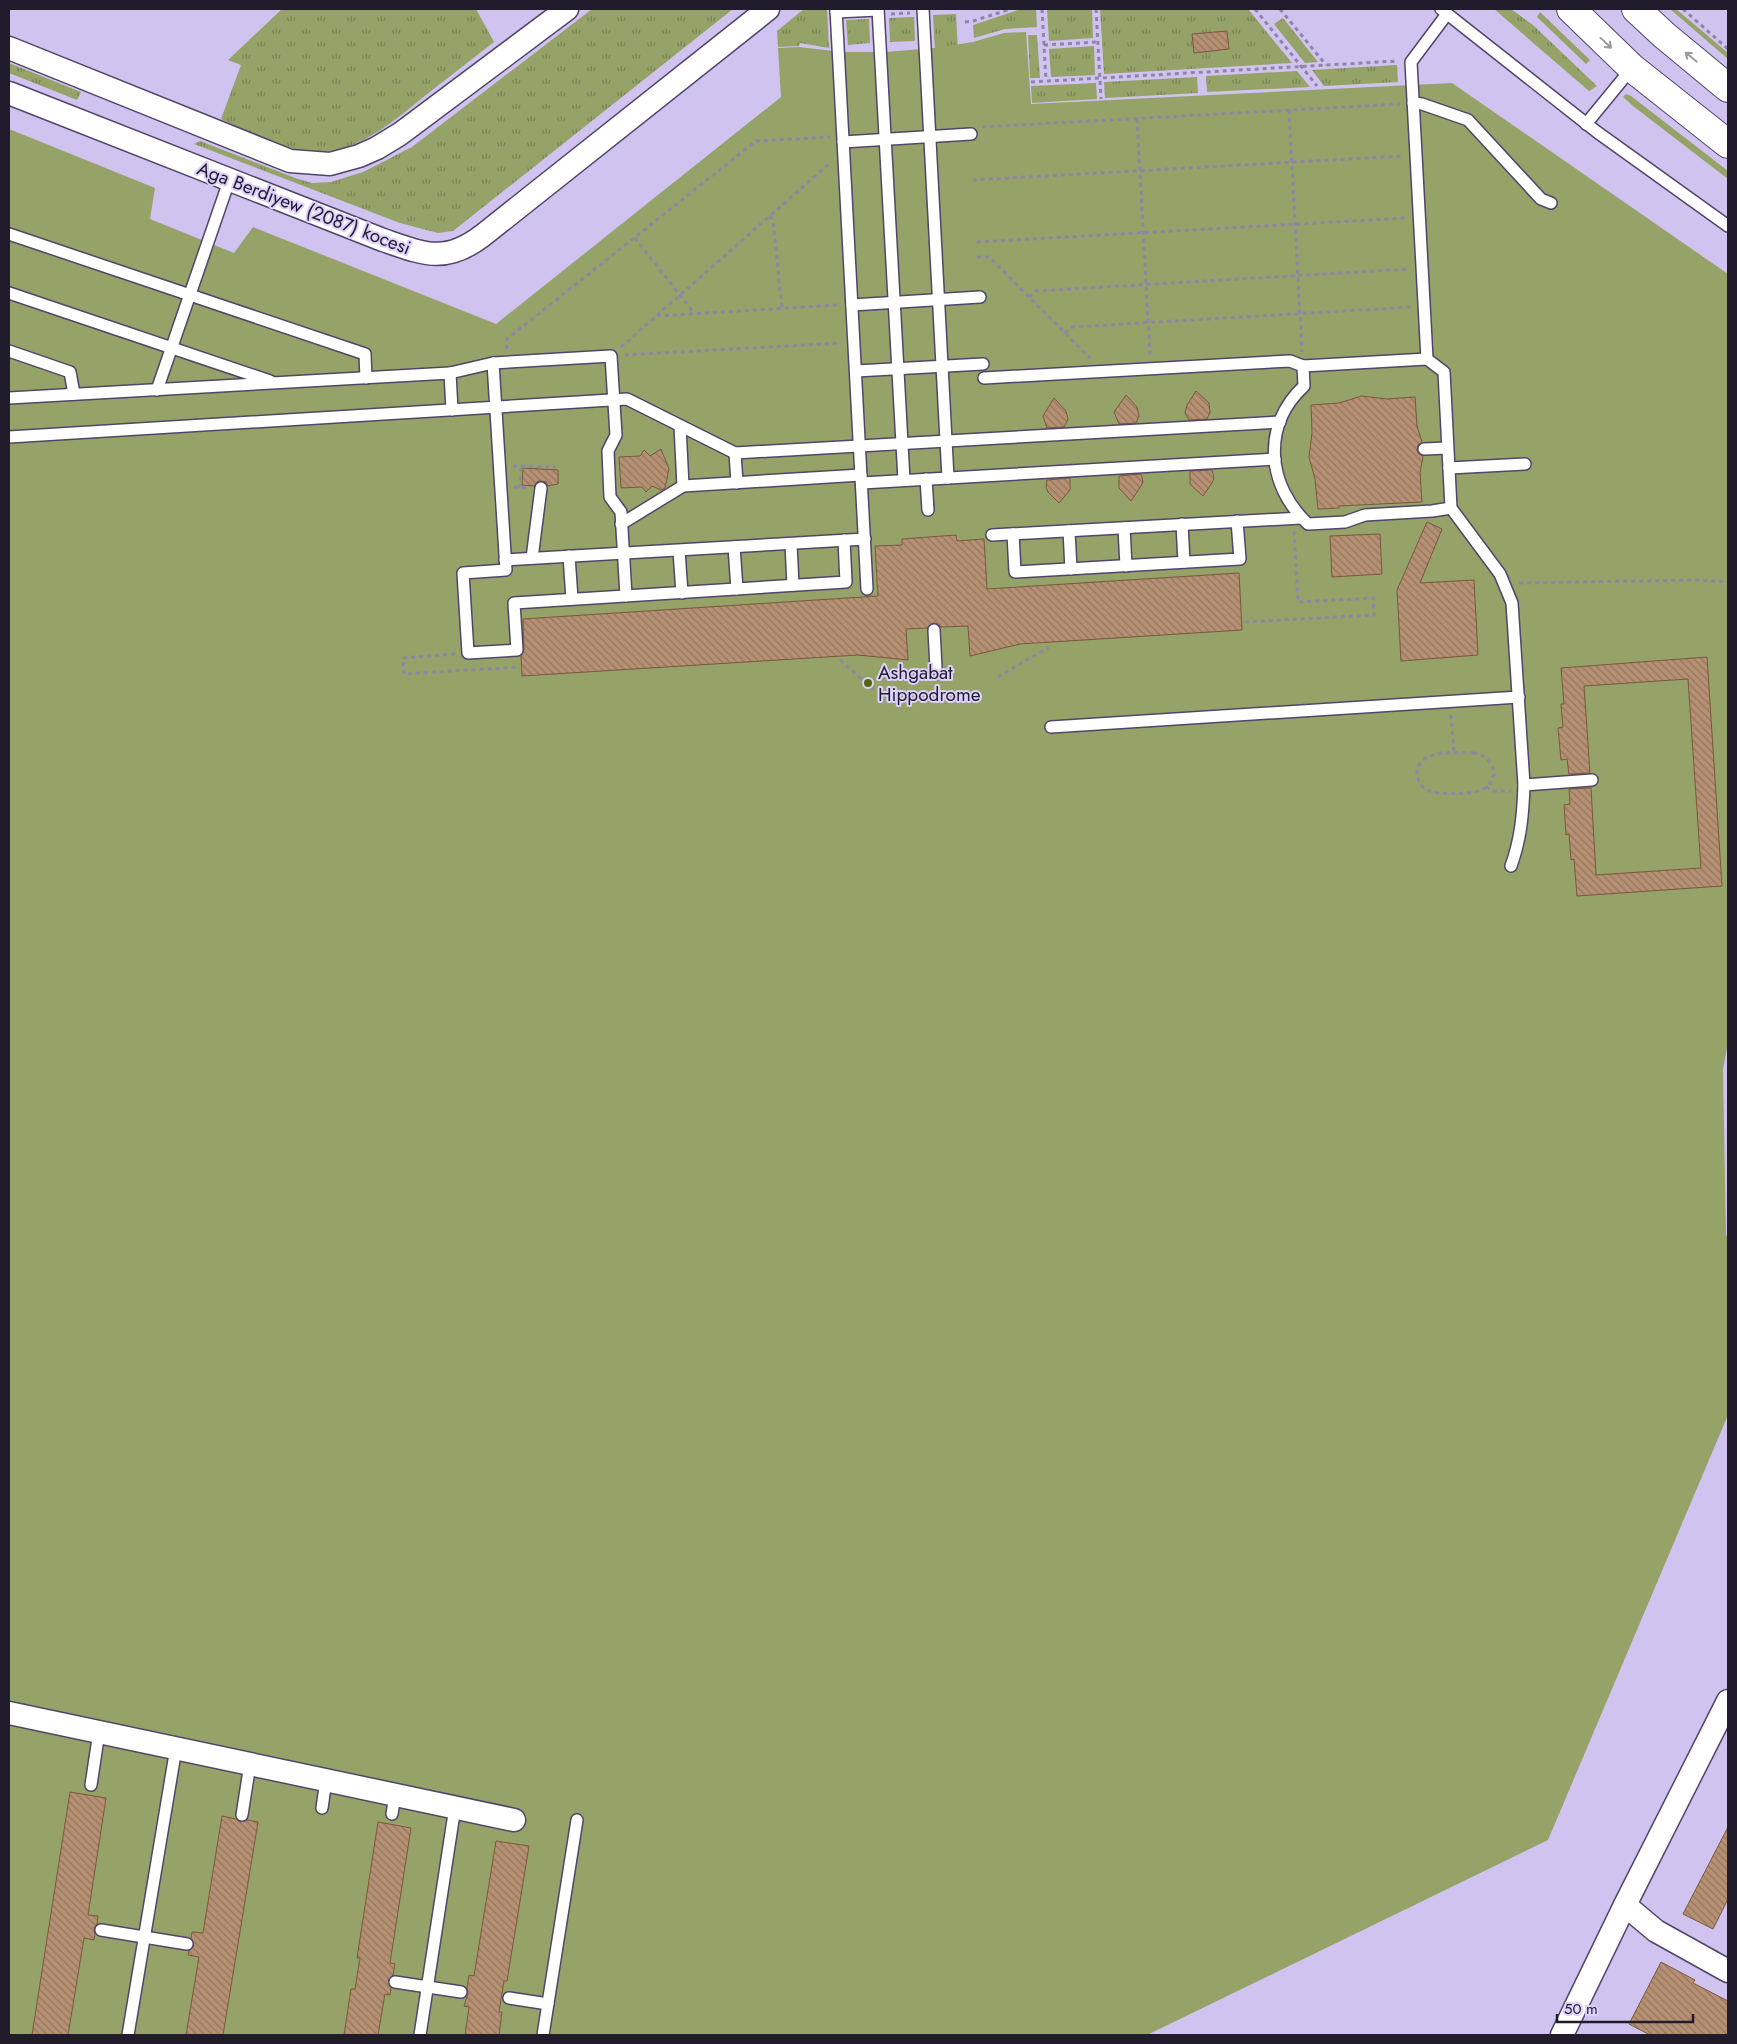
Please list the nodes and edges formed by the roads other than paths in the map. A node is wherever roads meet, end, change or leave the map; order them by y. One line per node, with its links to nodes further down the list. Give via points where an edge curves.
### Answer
1 (566, 9): 9 (street, via 400,134 359,156 330,164 290,161)
2 (768, 9): 20 (street, Aga Berdiyew (2087) kocesi, via 489,231 458,251 436,254 401,246)
3 (1571, 9): 10 (main road, one-way to 10)
4 (1636, 9): 11 (main road, one-way to 4)
5 (836, 10): 6 (lane); 17 (lane)
6 (878, 11): 18 (lane)
7 (923, 11): 16 (lane)
8 (1444, 11): 13 (lane, via 1411,62); 14 (lane)
9 (9, 48)
10 (1632, 68): 14 (lane); 19 (main road)
11 (1728, 88)
12 (9, 93): 20 (street, Aga Berdiyew (2087) kocesi)
13 (1409, 103): 21 (lane, via 1422,104 1468,120 1541,199); 32 (lane)
14 (1586, 124): 22 (lane)
15 (975, 131): 16 (lane)
16 (930, 137): 18 (lane); 27 (lane)
17 (843, 139): 18 (lane); 29 (lane)
18 (885, 139): 28 (lane)
19 (1728, 144)
20 (229, 181): 25 (lane)
21 (1551, 203)
22 (1728, 226)
23 (9, 234): 25 (lane)
24 (9, 293): 30 (lane)
25 (190, 294): 30 (lane); 40 (lane, via 365,354)
26 (980, 297): 27 (lane)
27 (939, 300): 28 (lane); 35 (lane)
28 (894, 302): 29 (lane); 37 (lane)
29 (852, 305): 38 (lane)
30 (172, 348): 42 (lane); 43 (lane)
31 (9, 351): 44 (lane, via 70,372)
32 (1427, 359): 36 (lane); 55 (lane, via 1444,372)
33 (494, 363): 39 (lane); 46 (lane, via 611,356); 47 (lane)
34 (983, 364): 35 (lane)
35 (942, 366): 37 (lane); 52 (lane)
36 (1303, 366): 41 (lane, via 1290,361); 49 (lane, via 1304,386 1290,402)
37 (898, 368): 38 (lane); 53 (lane)
38 (856, 371): 54 (lane)
39 (450, 373): 40 (lane); 48 (lane)
40 (366, 378): 42 (lane)
41 (984, 378)
42 (277, 383): 43 (lane)
43 (157, 390): 44 (lane)
44 (74, 394): 45 (lane)
45 (9, 398)
46 (614, 400): 47 (lane); 50 (lane, via 627,399); 72 (lane, via 616,435 608,451 610,498 621,512)
47 (496, 407): 48 (lane); 86 (lane)
48 (452, 410): 51 (lane)
49 (1280, 422): 52 (lane); 58 (lane, via 1275,439)
50 (680, 426): 57 (lane); 66 (lane)
51 (9, 437)
52 (946, 441): 53 (lane); 61 (lane)
53 (902, 444): 54 (lane); 64 (lane)
54 (860, 446): 57 (lane); 62 (lane)
55 (1447, 448): 56 (lane); 60 (lane)
56 (1424, 450)
57 (735, 453): 65 (lane)
58 (1275, 459): 61 (lane); 70 (lane, via 1278,479)
59 (1525, 464): 60 (lane)
60 (1449, 468): 68 (lane)
61 (948, 478): 63 (lane)
62 (862, 479): 64 (lane); 65 (lane); 78 (lane)
63 (926, 479): 64 (lane); 69 (lane)
64 (904, 480)
65 (737, 483): 66 (lane)
66 (683, 486): 72 (lane)
67 (541, 488): 85 (lane)
68 (1451, 508): 70 (lane, via 1365,515 1345,522 1308,524); 98 (lane, via 1506,584 1512,604)
69 (928, 510)
70 (1297, 518): 71 (lane)
71 (1238, 521): 73 (lane); 87 (lane, via 1240,559)
72 (621, 524): 83 (lane)
73 (1182, 524): 74 (lane); 87 (lane)
74 (1124, 528): 75 (lane); 88 (lane)
75 (1069, 531): 76 (lane); 89 (lane)
76 (1013, 534): 77 (lane); 89 (lane, via 1015,572)
77 (992, 535)
78 (865, 539): 79 (lane); 92 (lane)
79 (844, 540): 80 (lane); 90 (lane, via 846,582)
80 (791, 544): 81 (lane); 90 (lane)
81 (734, 547): 82 (lane); 91 (lane)
82 (679, 551): 83 (lane); 93 (lane)
83 (623, 553): 84 (lane); 94 (lane)
84 (569, 556): 85 (lane); 95 (lane)
85 (532, 558): 86 (lane)
86 (505, 560): 95 (lane, via 506,570 463,573 468,654 517,650 514,603)
87 (1184, 562): 88 (lane)
88 (1126, 566): 89 (lane)
89 (1071, 569)
90 (793, 585): 91 (lane)
91 (737, 589): 93 (lane)
92 (868, 589)
93 (682, 592): 94 (lane)
94 (626, 596): 95 (lane)
95 (572, 600)
96 (934, 630): 97 (lane)
97 (936, 668)
98 (1519, 697): 99 (lane); 101 (lane)
99 (1051, 727)
100 (1592, 780): 101 (lane)
101 (1524, 787): 102 (lane, via 1519,844)
102 (1512, 866)
103 (1728, 1701): 105 (street)
104 (9, 1713): 106 (street)
105 (1725, 1729): 116 (street)
106 (99, 1732): 107 (street); 110 (lane)
107 (176, 1748): 108 (street); 118 (lane)
108 (250, 1764): 109 (street); 113 (lane)
109 (326, 1780): 111 (lane); 112 (street, via 394,1805)
110 (91, 1785)
111 (322, 1808)
112 (455, 1808): 114 (street); 122 (lane)
113 (242, 1815)
114 (514, 1820)
115 (578, 1820): 125 (lane)
116 (1630, 1909): 120 (street, via 1656,1931); 129 (street); 130 (street)
117 (101, 1930): 118 (lane)
118 (144, 1937): 119 (lane); 126 (lane)
119 (188, 1944)
120 (1728, 1971)
121 (395, 1982): 122 (lane)
122 (428, 1987): 123 (lane); 127 (lane)
123 (461, 1992)
124 (508, 1998): 125 (lane)
125 (548, 2004): 128 (lane)
126 (128, 2035)
127 (420, 2035)
128 (543, 2035)
129 (1562, 2035)
130 (1571, 2035)

